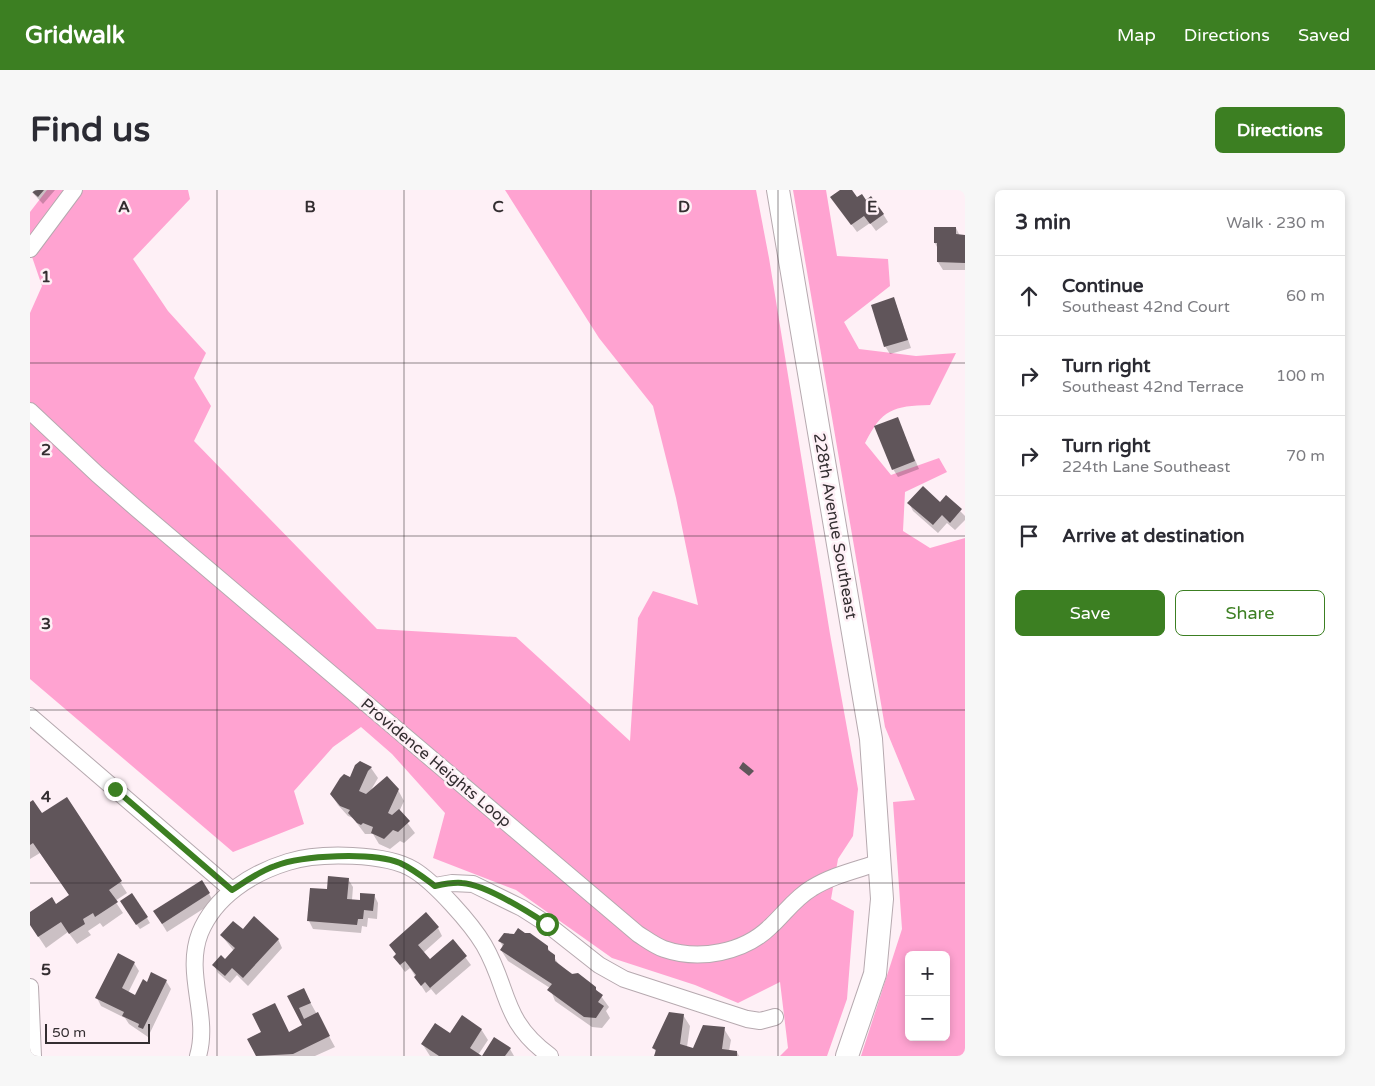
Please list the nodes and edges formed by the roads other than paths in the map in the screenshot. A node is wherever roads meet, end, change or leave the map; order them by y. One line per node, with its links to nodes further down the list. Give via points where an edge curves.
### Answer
1 (74, 190): 3 (street)
2 (778, 190): 6 (main road, 228th Avenue Southeast, via 871,740)
3 (30, 249)
4 (30, 411): 6 (street, Providence Heights Loop, via 96,474 638,934 663,949 706,955 743,944 770,927 793,902 812,888 831,878)
5 (30, 716): 8 (street)
6 (880, 862): 15 (main road, 228th Avenue Southeast, via 882,899 875,974)
7 (435, 886): 8 (street, via 397,862 316,857 274,866); 10 (street, via 473,884 514,904 579,947 599,966 624,980 747,1019 760,1021); 14 (street, via 483,944 520,1029)
8 (232, 890): 13 (street, via 207,919 196,949 194,972 202,1031)
9 (30, 987): 11 (street)
10 (775, 1017)
11 (31, 1028): 12 (street)
12 (33, 1056)
13 (198, 1056)
14 (550, 1056)
15 (847, 1056)

